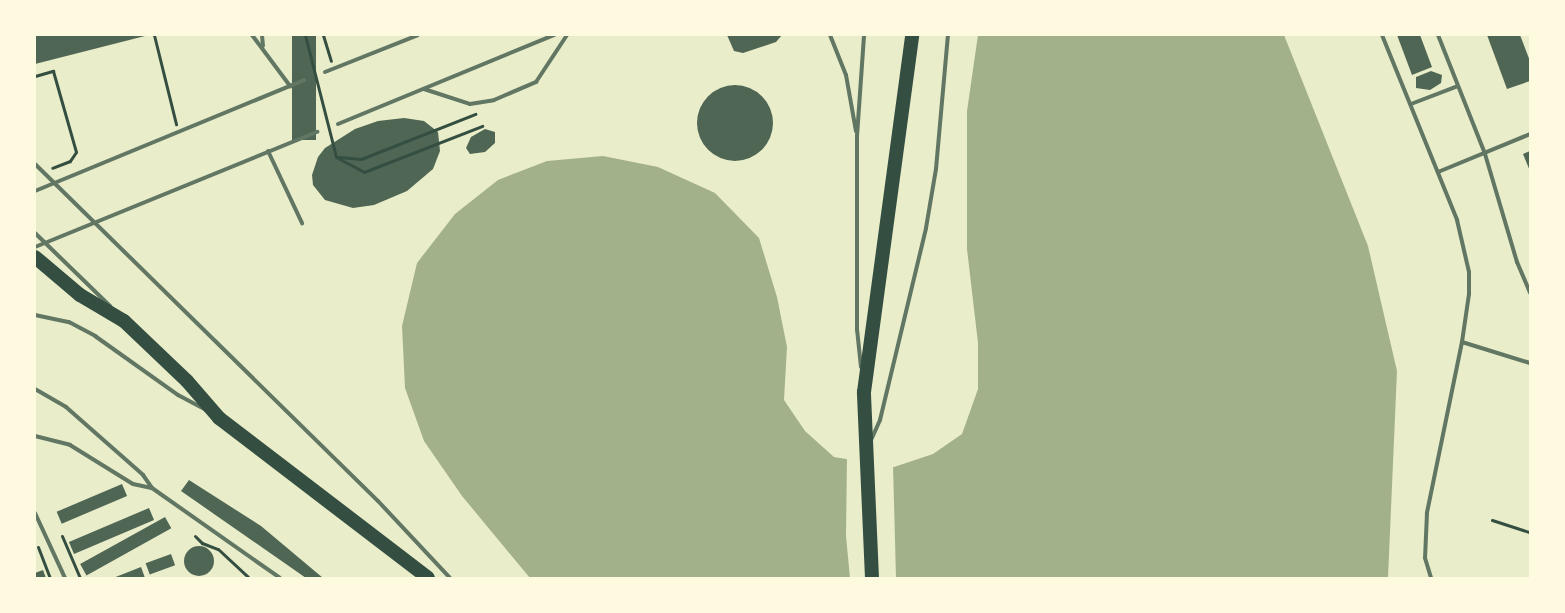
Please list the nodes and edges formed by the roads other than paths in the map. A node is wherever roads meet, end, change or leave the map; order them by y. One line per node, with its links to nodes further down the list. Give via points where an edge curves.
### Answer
1 (252, 35): 12 (lane)
2 (262, 35): 12 (lane)
3 (418, 35): 13 (lane)
4 (554, 35): 17 (lane)
5 (567, 35): 17 (lane, via 536,82 494,100 470,104)
6 (830, 35): 22 (lane, via 846,75)
7 (864, 35): 22 (lane)
8 (912, 35): 38 (highway, via 908,85)
9 (948, 35): 41 (lane, via 937,160 924,236 880,420)
10 (1382, 35): 18 (lane)
11 (1438, 35): 16 (lane)
12 (263, 46): 15 (lane)
13 (325, 72)
14 (304, 80): 15 (lane)
15 (290, 86): 27 (lane)
16 (1458, 86): 18 (lane); 24 (lane)
17 (423, 89): 19 (lane)
18 (1411, 104): 26 (lane)
19 (338, 124)
20 (317, 132): 23 (lane)
21 (1530, 134): 24 (lane)
22 (857, 136): 38 (lane, via 857,330)
23 (268, 151): 28 (lane); 30 (lane)
24 (1485, 154): 26 (lane); 32 (lane, via 1517,262)
25 (35, 164): 47 (lane, via 378,501)
26 (1438, 172): 35 (lane, via 1467,256 1469,294)
27 (35, 191)
28 (302, 223)
29 (35, 233): 34 (lane)
30 (35, 247)
31 (35, 257): 34 (highway, via 80,295)
32 (1530, 292)
33 (35, 315): 39 (lane, via 69,322 96,336 178,395)
34 (124, 320): 39 (highway)
35 (1462, 342): 36 (lane); 49 (lane, via 1427,513 1425,558)
36 (1530, 363)
37 (35, 390): 42 (lane, via 66,407 142,475)
38 (864, 392): 41 (highway)
39 (219, 418): 46 (highway)
40 (35, 436): 42 (lane, via 70,445 132,484)
41 (868, 447): 48 (highway)
42 (152, 488): 45 (lane)
43 (35, 513): 44 (lane)
44 (65, 578)
45 (280, 578)
46 (428, 578)
47 (450, 578)
48 (872, 578)
49 (1431, 578)

